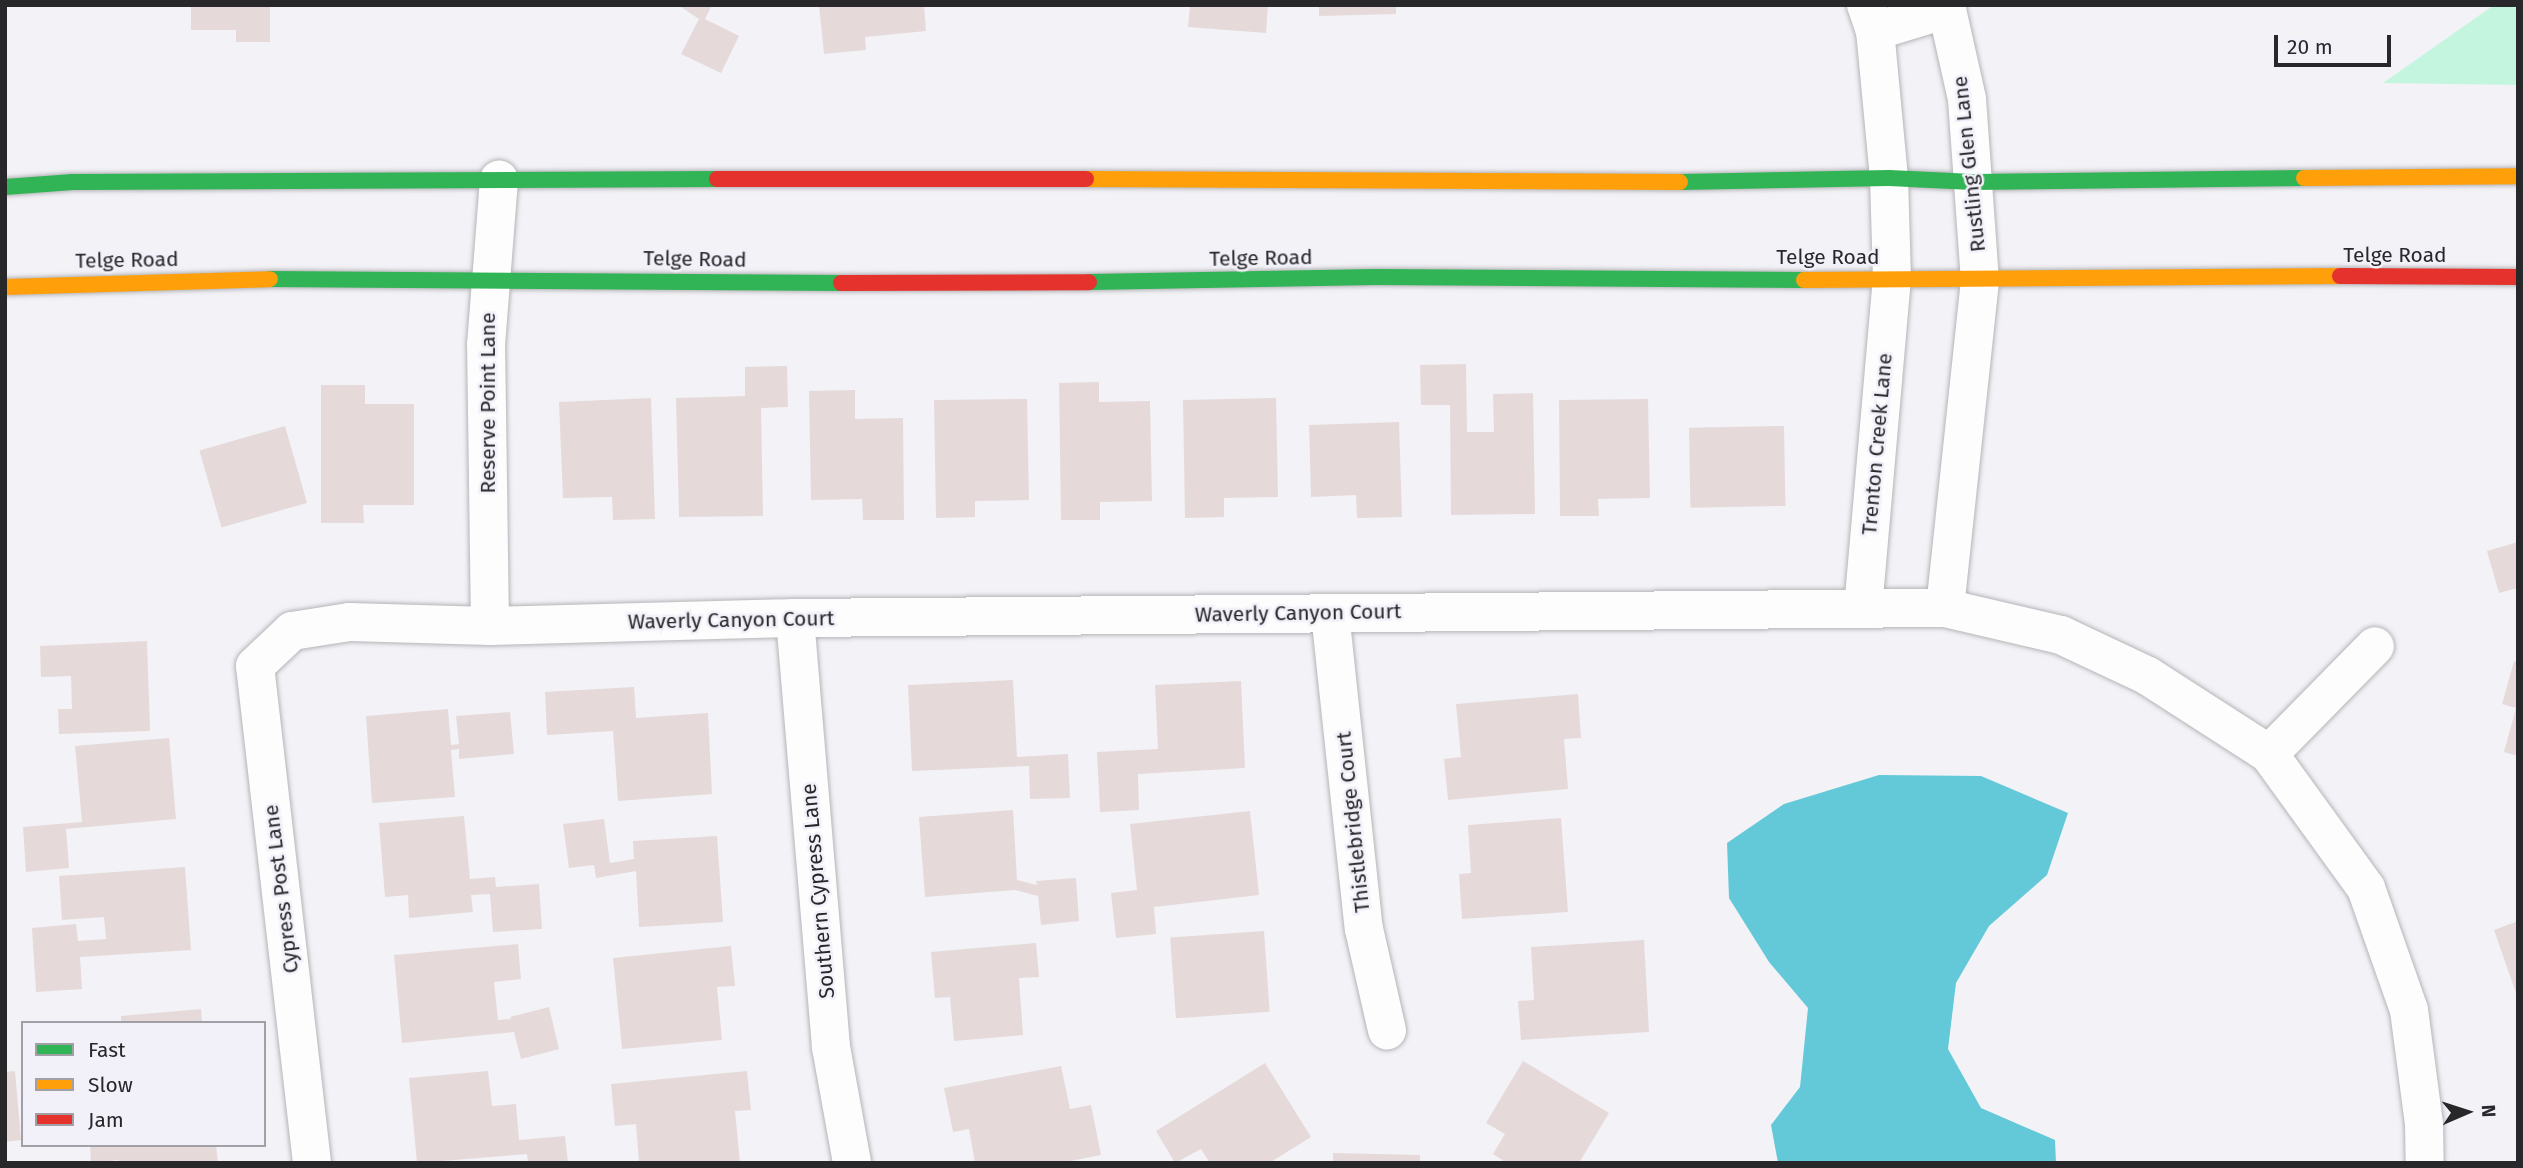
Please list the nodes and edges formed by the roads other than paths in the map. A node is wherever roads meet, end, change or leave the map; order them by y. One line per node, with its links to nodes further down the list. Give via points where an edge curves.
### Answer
1 (1947, 7): 2 (street); 6 (street, Rustling Glen Lane, via 1967,99)
2 (1871, 18): 4 (street)
3 (2518, 176): 6 (main road)
4 (1889, 178): 5 (main road, via 1655,182 1374,178); 6 (main road); 10 (street)
5 (499, 180): 7 (main road, via 73,182); 8 (street, Reserve Point Lane)
6 (1973, 182): 11 (street, Rustling Glen Lane)
7 (5, 187)
8 (490, 277): 10 (main road, Telge Road, via 974,284 1376,277); 12 (main road, Telge Road); 17 (street, Reserve Point Lane, via 486,345)
9 (2518, 277): 11 (main road, Telge Road)
10 (1892, 279): 11 (main road, Telge Road); 14 (street, Trenton Creek Lane)
11 (1980, 281): 13 (street)
12 (5, 287)
13 (1945, 608): 14 (street, Waverly Canyon Court); 20 (street, Waverly Canyon Court, via 2062,635 2148,676)
14 (1863, 609): 15 (street, Waverly Canyon Court)
15 (1331, 613): 16 (street, Waverly Canyon Court); 21 (street, Thistlebridge Court, via 1364,929)
16 (795, 618): 17 (street, Waverly Canyon Court); 23 (street, Southern Cypress Lane, via 831,1047)
17 (490, 626): 18 (street, Waverly Canyon Court, via 349,622)
18 (292, 631): 22 (street, Cypress Post Lane, via 255,666)
19 (2375, 646): 20 (street)
20 (2269, 754): 24 (street, via 2366,888 2409,1010)
21 (1387, 1030)
22 (312, 1163)
23 (852, 1163)
24 (2425, 1163)

